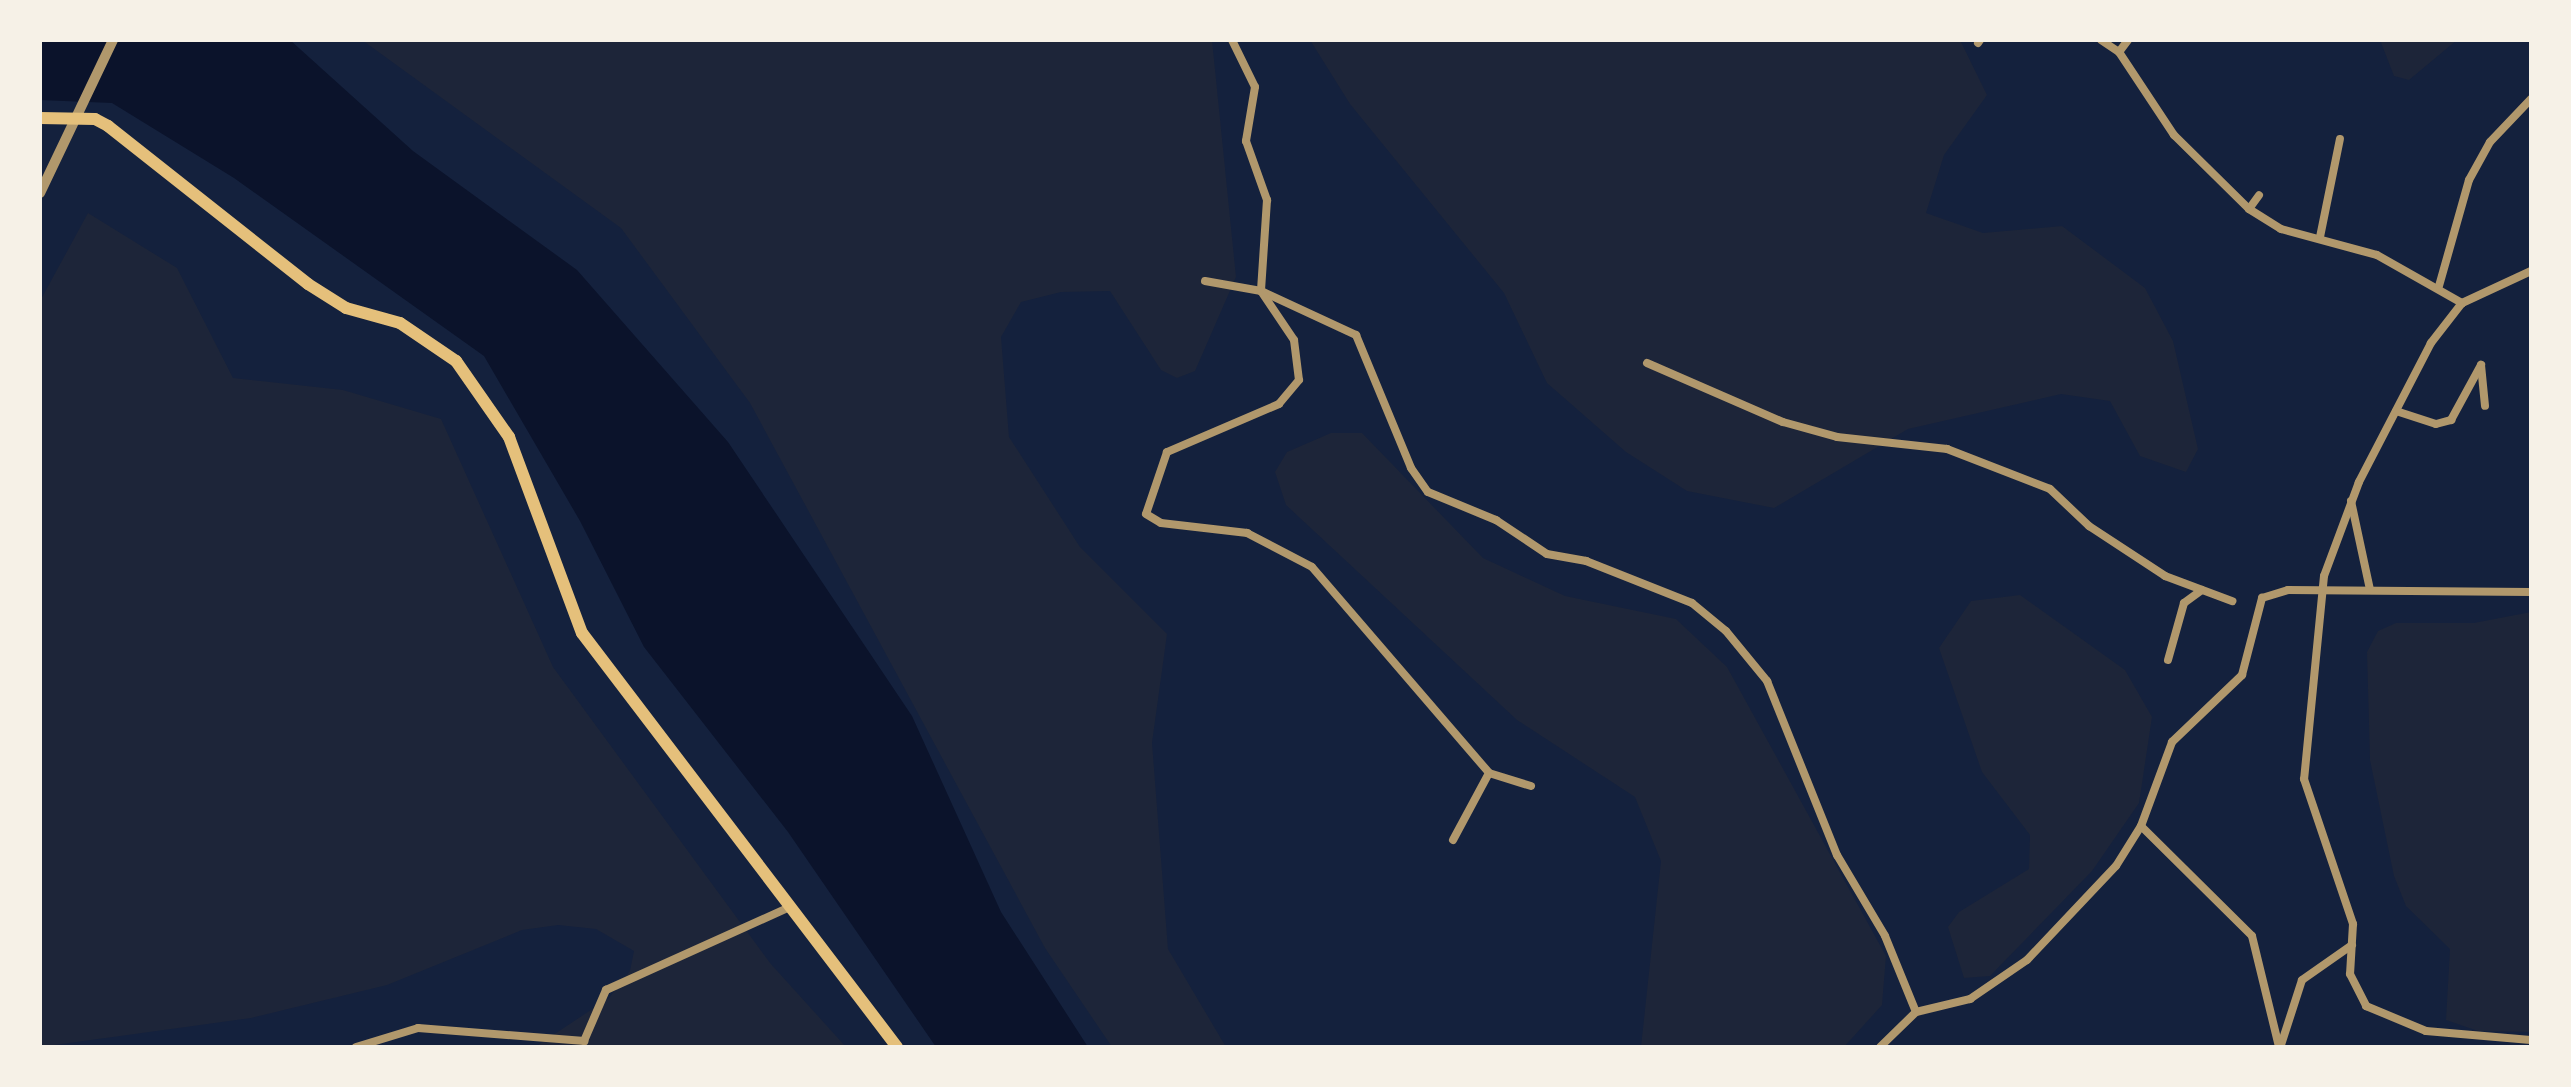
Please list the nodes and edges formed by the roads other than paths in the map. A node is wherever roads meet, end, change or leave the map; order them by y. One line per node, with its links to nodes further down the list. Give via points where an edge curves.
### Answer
1 (114, 40): 9 (street)
2 (1232, 40): 16 (street, via 1255,87 1246,141 1267,200)
3 (2101, 40): 5 (street)
4 (2128, 40): 5 (street)
5 (2119, 52): 11 (street, via 2174,135)
6 (2531, 99): 15 (street, via 2490,142 2469,180)
7 (40, 118): 32 (main road, via 95,119 108,126 308,284 346,308 400,323 456,361 508,437 582,633)
8 (2340, 138): 12 (street)
9 (40, 194)
10 (2259, 195): 11 (street)
11 (2250, 210): 12 (street, via 2281,228)
12 (2320, 237): 15 (street, via 2377,254)
13 (2531, 271): 17 (street)
14 (1204, 281): 16 (street)
15 (2439, 286): 17 (street)
16 (1261, 291): 28 (street, via 1294,340 1299,380 1292,396 1167,452 1146,514 1160,523 1247,533 1312,567); 34 (street, via 1356,335 1411,468 1428,492 1496,520 1547,554 1586,560 1692,602 1726,631 1767,681 1837,854 1885,936)
17 (2462, 303): 20 (street, via 2431,343)
18 (1648, 363): 22 (street, via 1782,422 1837,437 1947,449 2050,489 2088,526 2165,576)
19 (2486, 406): 20 (street, via 2481,364 2451,420 2436,424)
20 (2396, 410): 21 (street)
21 (2351, 501): 23 (street); 24 (street)
22 (2202, 590): 26 (street); 27 (street, via 2184,603)
23 (2370, 590): 24 (street); 25 (street)
24 (2322, 591): 30 (street, via 2262,598 2242,675 2172,742); 33 (street, via 2304,780 2353,924)
25 (2531, 592)
26 (2232, 601)
27 (2168, 660)
28 (1488, 772): 29 (street); 31 (street)
29 (1530, 786)
30 (2142, 826): 34 (street, via 2116,866 2027,960 1970,998); 39 (street, via 2252,936)
31 (1453, 840)
32 (790, 907): 36 (street, via 606,990 584,1041 418,1028); 37 (main road)
33 (2352, 945): 35 (street, via 2354,987 2378,1016 2426,1032); 39 (street, via 2302,980)
34 (1916, 1012): 38 (street)
35 (2531, 1040)
36 (356, 1047)
37 (897, 1047)
38 (1880, 1047)
39 (2280, 1047)

